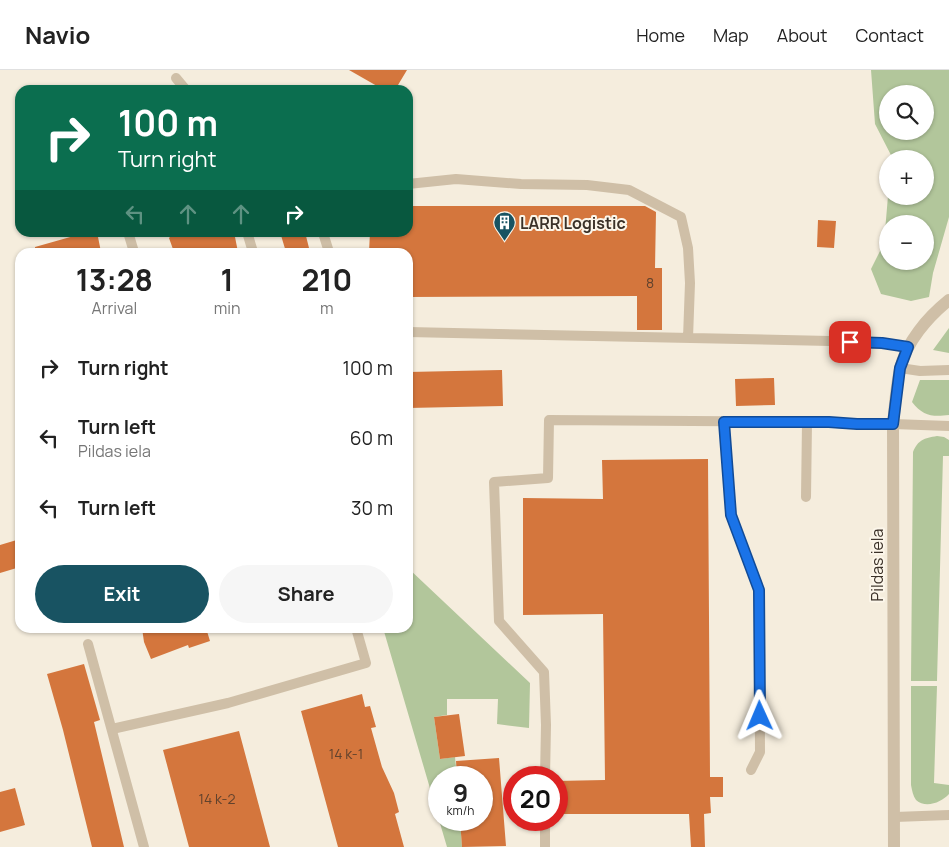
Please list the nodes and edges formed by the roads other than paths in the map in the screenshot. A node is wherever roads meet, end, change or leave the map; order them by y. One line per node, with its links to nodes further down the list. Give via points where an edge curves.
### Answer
1 (176, 78): 2 (lane)
2 (182, 85)
3 (413, 183): 6 (lane, via 456,179 629,190 681,217 688,248)
4 (949, 300): 7 (street, Pildas iela, via 920,329)
5 (413, 332): 6 (lane)
6 (688, 338): 7 (lane, via 875,342)
7 (908, 347): 8 (street, Pildas iela)
8 (900, 368): 9 (lane); 12 (street, Pildas iela)
9 (949, 370)
10 (724, 422): 11 (lane); 18 (lane, via 549,420 548,478 494,482 499,621 544,672); 19 (lane, via 731,515 759,590 760,752)
11 (806, 423): 12 (lane); 14 (lane)
12 (893, 424): 13 (lane); 21 (street, Pildas iela)
13 (949, 426)
14 (806, 497)
15 (357, 633): 17 (lane, via 366,663 228,704)
16 (88, 644): 17 (lane)
17 (112, 729): 23 (lane)
18 (546, 766)
19 (751, 770)
20 (949, 815): 21 (lane)
21 (895, 817): 25 (street, Pildas iela)
22 (545, 831): 24 (lane)
23 (144, 847)
24 (545, 847)
25 (894, 847)

